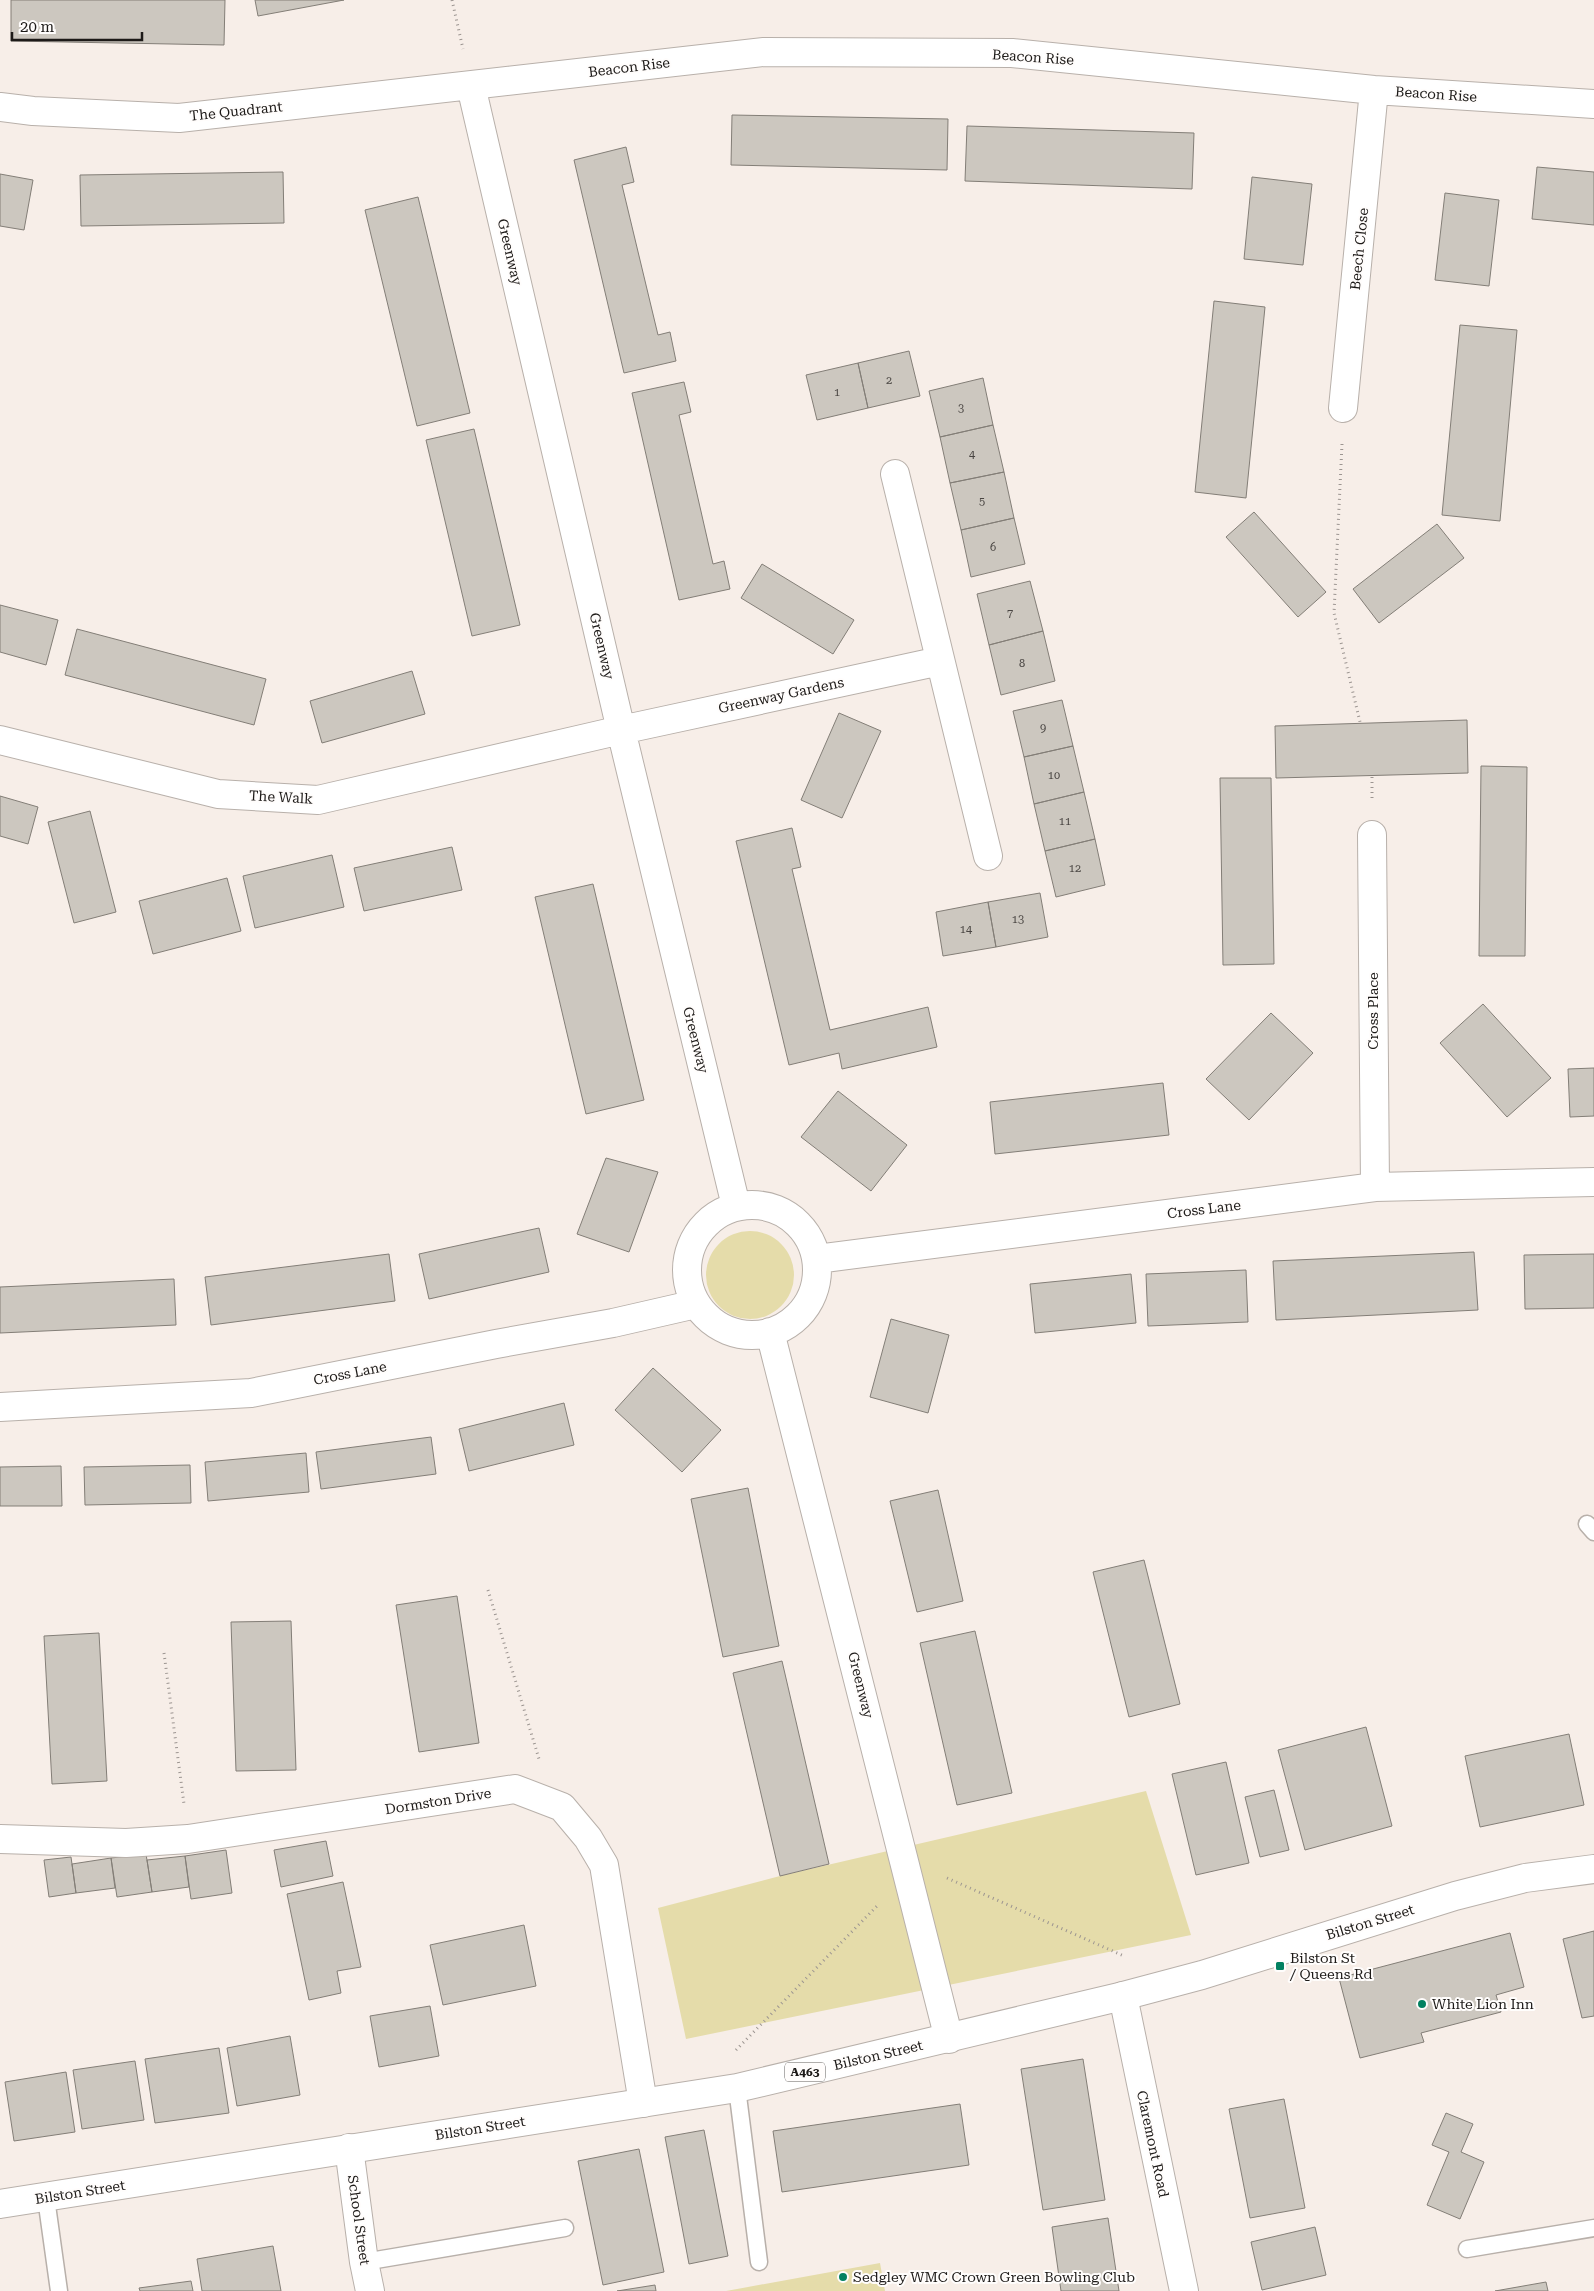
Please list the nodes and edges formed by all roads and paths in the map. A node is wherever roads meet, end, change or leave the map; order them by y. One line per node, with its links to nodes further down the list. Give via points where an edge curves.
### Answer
1 (452, 0): 2 (path)
2 (471, 86): 3 (street, Beacon Rise, via 764,52 1012,53); 5 (street, The Quadrant, via 179,118); 10 (street, Greenway)
3 (1374, 90): 4 (street, Beacon Rise); 6 (street, Beech Close)
4 (1594, 104)
5 (0, 107)
6 (1343, 408): 9 (path, via 1334,612)
7 (895, 474): 8 (street)
8 (940, 661): 10 (street, Greenway Gardens); 13 (street)
9 (1360, 722)
10 (622, 730): 11 (street, The Walk, via 318,800 218,794); 16 (street, Greenway)
11 (0, 740)
12 (1372, 835): 15 (street, Cross Place)
13 (988, 856)
14 (1594, 1182): 15 (street, Cross Lane)
15 (1375, 1187): 17 (street, Cross Lane)
16 (736, 1206): 17 (street, via 763,1205 788,1215 807,1235); 18 (street, via 714,1216 697,1234 688,1256 687,1281)
17 (816, 1259): 19 (street, via 816,1283 807,1304 791,1322)
18 (696, 1304): 19 (street, via 710,1320 728,1330 749,1335); 20 (street, Cross Lane, via 251,1393)
19 (770, 1332): 31 (street, Greenway)
20 (0, 1407)
21 (488, 1590): 23 (path)
22 (164, 1653): 25 (path)
23 (552, 1803): 25 (street, Dormston Drive, via 515,1789); 34 (street, Dormston Drive, via 562,1807 588,1838 604,1865)
24 (0, 1839): 25 (street, Dormston Drive, via 126,1843)
25 (188, 1839)
26 (1594, 1870): 30 (street, Bilston Street / A463, via 1525,1878 1455,1896 1202,1975)
27 (939, 1875): 29 (path)
28 (881, 1902): 32 (path)
29 (1128, 1958)
30 (1123, 1996): 31 (street, Bilston Street / A463); 45 (street, Claremont Road)
31 (949, 2039): 33 (street, Bilston Street / A463)
32 (736, 2050)
33 (736, 2088): 34 (street, Bilston Street / A463); 42 (lane)
34 (643, 2103): 35 (street, Bilston Street / A463)
35 (349, 2148): 36 (street, Bilston Street / A463); 41 (street, School Street)
36 (46, 2198): 37 (street, Bilston Street / A463); 43 (lane)
37 (0, 2204)
38 (565, 2228): 41 (lane)
39 (1594, 2228): 40 (lane)
40 (1467, 2249)
41 (364, 2262): 44 (street, School Street)
42 (759, 2262)
43 (59, 2291)
44 (370, 2291)
45 (1184, 2291)

